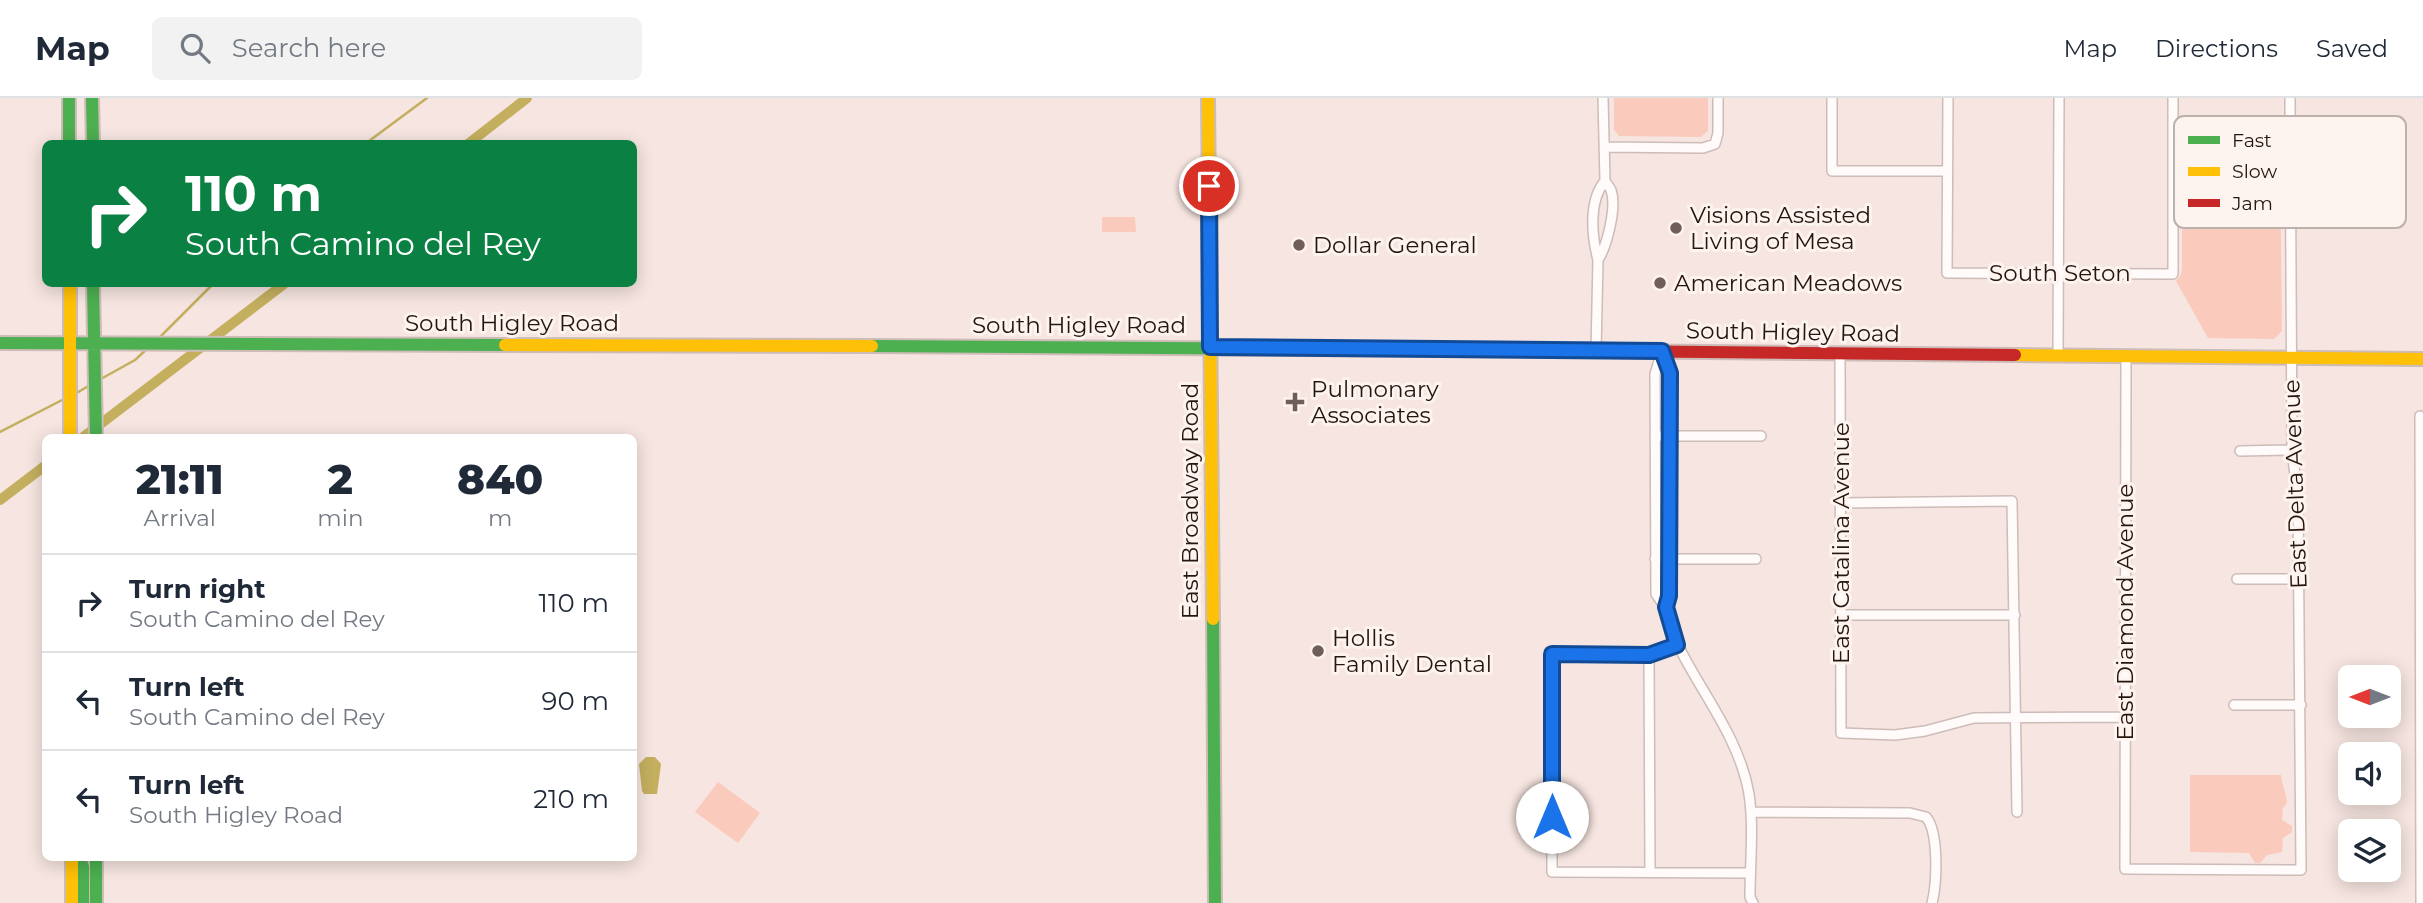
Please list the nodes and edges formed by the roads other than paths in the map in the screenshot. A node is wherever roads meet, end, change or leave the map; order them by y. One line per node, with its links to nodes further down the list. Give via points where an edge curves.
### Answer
1 (69, 98): 12 (main road)
2 (92, 98): 13 (main road)
3 (1208, 98): 25 (main road, East Broadway Road)
4 (1604, 98): 14 (street)
5 (1718, 98): 14 (street, via 1715,144 1703,148)
6 (1832, 98): 15 (street, via 1832,171)
7 (1948, 98): 15 (street)
8 (2059, 98): 19 (street)
9 (2173, 98): 19 (street, South Seton, via 2173,274)
10 (2290, 98): 11 (street, East Delta Avenue)
11 (2290, 116)
12 (69, 140)
13 (93, 140)
14 (1604, 147): 16 (street)
15 (1947, 171): 19 (street, South Seton, via 1947,272)
16 (1605, 181): 18 (street, via 1598,189 1594,211); 18 (street, via 1611,189 1612,211 1605,250)
17 (2291, 228): 31 (street, East Delta Avenue)
18 (1598, 260): 26 (street)
19 (2059, 274): 29 (street)
20 (70, 287): 23 (main road)
21 (93, 287): 24 (main road)
22 (0, 343): 23 (main road, South Higley Road)
23 (71, 344): 24 (main road, South Higley Road); 34 (main road)
24 (94, 344): 25 (main road, South Higley Road); 35 (main road)
25 (1210, 347): 26 (main road, South Higley Road); 68 (main road, East Broadway Road)
26 (1596, 351): 27 (main road, South Higley Road)
27 (1662, 351): 28 (main road, South Higley Road); 36 (street, via 1655,374); 37 (street, via 1670,373)
28 (1840, 353): 29 (main road, South Higley Road); 41 (street, East Catalina Avenue)
29 (2058, 355): 30 (main road, South Higley Road)
30 (2126, 356): 31 (main road, South Higley Road); 56 (street, East Diamond Avenue)
31 (2292, 357): 32 (main road, South Higley Road); 39 (street, East Delta Avenue)
32 (2423, 359)
33 (2420, 416): 47 (street)
34 (71, 434)
35 (96, 434)
36 (1655, 436): 37 (street); 42 (street)
37 (1670, 436): 38 (street); 43 (street)
38 (1761, 436)
39 (2292, 450): 40 (street); 46 (street, East Delta Avenue)
40 (2240, 451)
41 (1841, 503): 49 (street, East Catalina Avenue); 50 (street, via 2012,501)
42 (1655, 559): 43 (street); 48 (street, via 1656,594)
43 (1669, 559): 44 (street); 48 (street)
44 (1756, 559)
45 (2237, 579): 46 (street)
46 (2299, 579): 54 (street, East Delta Avenue)
47 (2422, 580): 71 (street)
48 (1666, 607): 51 (street)
49 (1841, 615): 50 (street); 55 (street, East Catalina Avenue, via 1841,733 1895,735 1974,718)
50 (2015, 615): 55 (street)
51 (1677, 645): 52 (street); 57 (street, via 1740,760)
52 (1649, 655): 63 (street); 63 (street, via 1552,654 1552,872)
53 (2234, 705): 54 (street)
54 (2301, 705): 62 (street, East Delta Avenue, via 2301,870)
55 (2017, 717): 56 (street); 58 (street)
56 (2125, 717): 62 (street, East Diamond Avenue)
57 (1751, 812): 64 (street); 70 (street, via 1910,813 1926,817 1934,831)
58 (2017, 812)
59 (72, 861): 65 (main road)
60 (81, 861): 66 (main road)
61 (96, 861): 67 (main road)
62 (2125, 869)
63 (1650, 872): 64 (street)
64 (1750, 873): 69 (street)
65 (72, 903)
66 (83, 903)
67 (96, 903)
68 (1215, 903)
69 (1753, 903)
70 (1932, 903)
71 (2421, 903)

